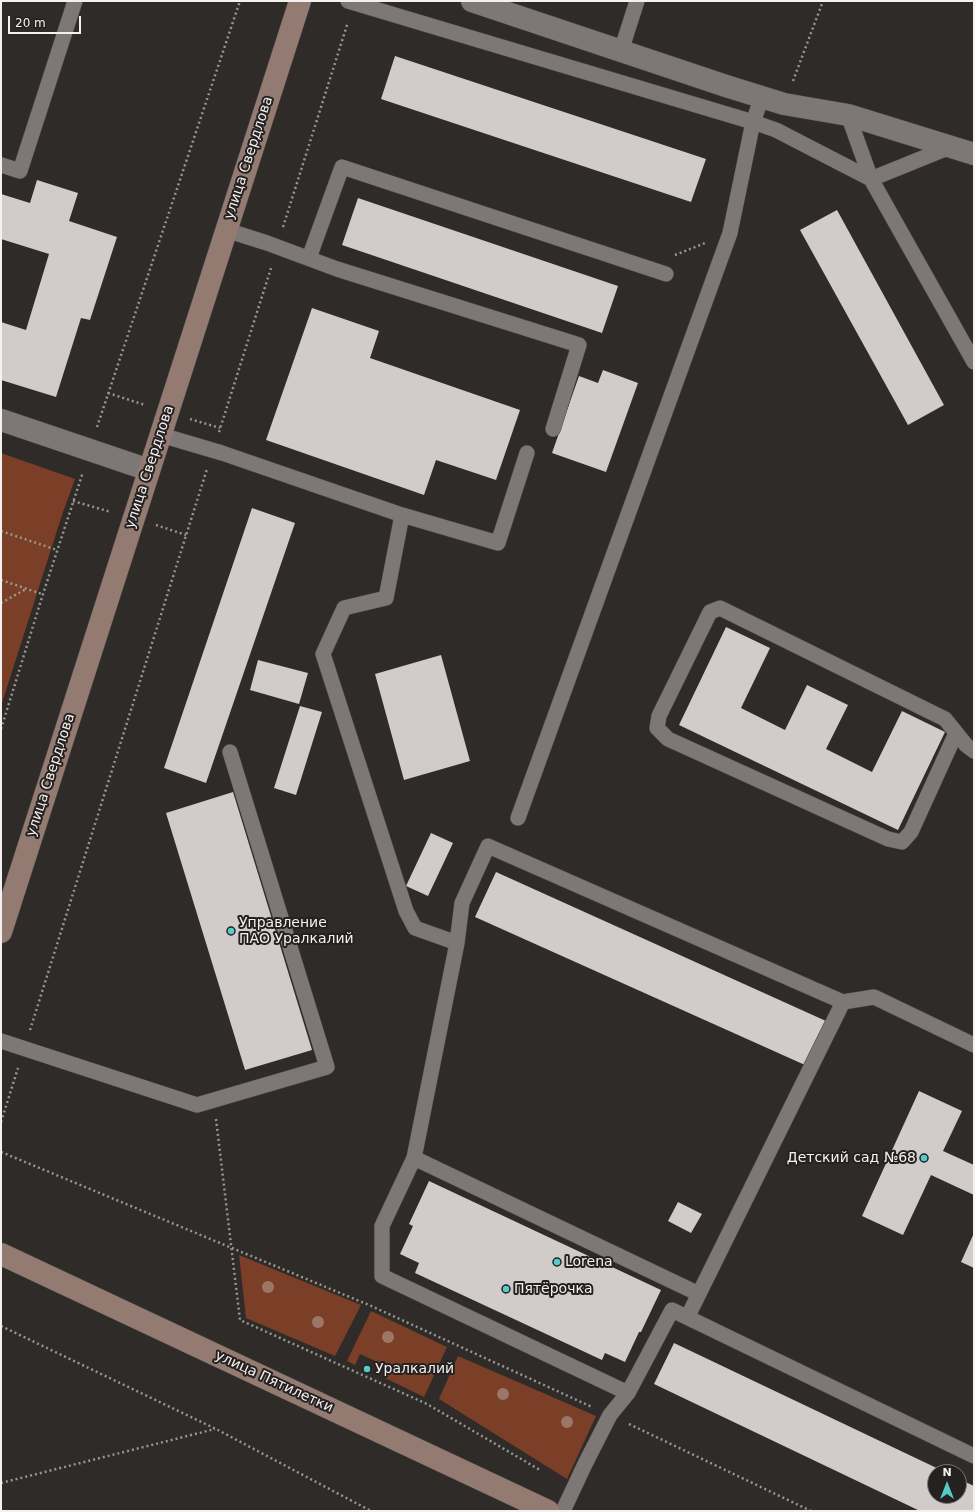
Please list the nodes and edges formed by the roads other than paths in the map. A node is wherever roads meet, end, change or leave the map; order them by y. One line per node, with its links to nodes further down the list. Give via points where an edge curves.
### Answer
1 (75, 1): 12 (lane, via 20,171)
2 (300, 1): 14 (main road, улица Свердлова)
3 (472, 1): 6 (street)
4 (637, 1): 6 (lane)
5 (351, 2): 9 (lane)
6 (621, 51): 7 (street)
7 (762, 97): 8 (street, via 784,104); 9 (lane)
8 (848, 115): 10 (street); 13 (lane)
9 (753, 122): 13 (lane, via 776,130); 27 (lane, via 730,232)
10 (950, 147): 11 (street); 13 (lane)
11 (974, 154)
12 (1, 165)
13 (870, 179): 17 (lane)
14 (226, 230): 15 (lane); 20 (main road, улица Свердлова)
15 (309, 258): 16 (lane, via 342,167); 19 (lane, via 579,345)
16 (666, 274)
17 (974, 362)
18 (1, 420): 22 (street)
19 (553, 429)
20 (161, 435): 22 (main road, улица Свердлова); 23 (lane, via 213,450)
21 (527, 453): 23 (lane, via 498,543)
22 (149, 470): 28 (main road, улица Свердлова)
23 (402, 515): 29 (lane, via 386,598 344,608 323,654 406,911 415,928)
24 (956, 733): 24 (lane, via 944,719 720,608 710,612 659,716 657,728 668,738 888,839 902,842 910,832); 25 (lane)
25 (974, 750)
26 (230, 752): 31 (lane, via 327,1066 197,1105)
27 (518, 818)
28 (1, 932)
29 (457, 943): 30 (lane, via 462,902 488,846); 33 (lane)
30 (843, 1002): 32 (lane, via 874,997); 35 (lane)
31 (1, 1041)
32 (974, 1045)
33 (414, 1158): 35 (lane); 37 (lane, via 382,1226 382,1276)
34 (1, 1254): 39 (main road, улица Пятилетки)
35 (699, 1294): 36 (lane)
36 (688, 1316): 37 (lane, via 672,1310); 38 (lane)
37 (628, 1393): 40 (lane, via 610,1415)
38 (974, 1456)
39 (548, 1511)
40 (563, 1511)

